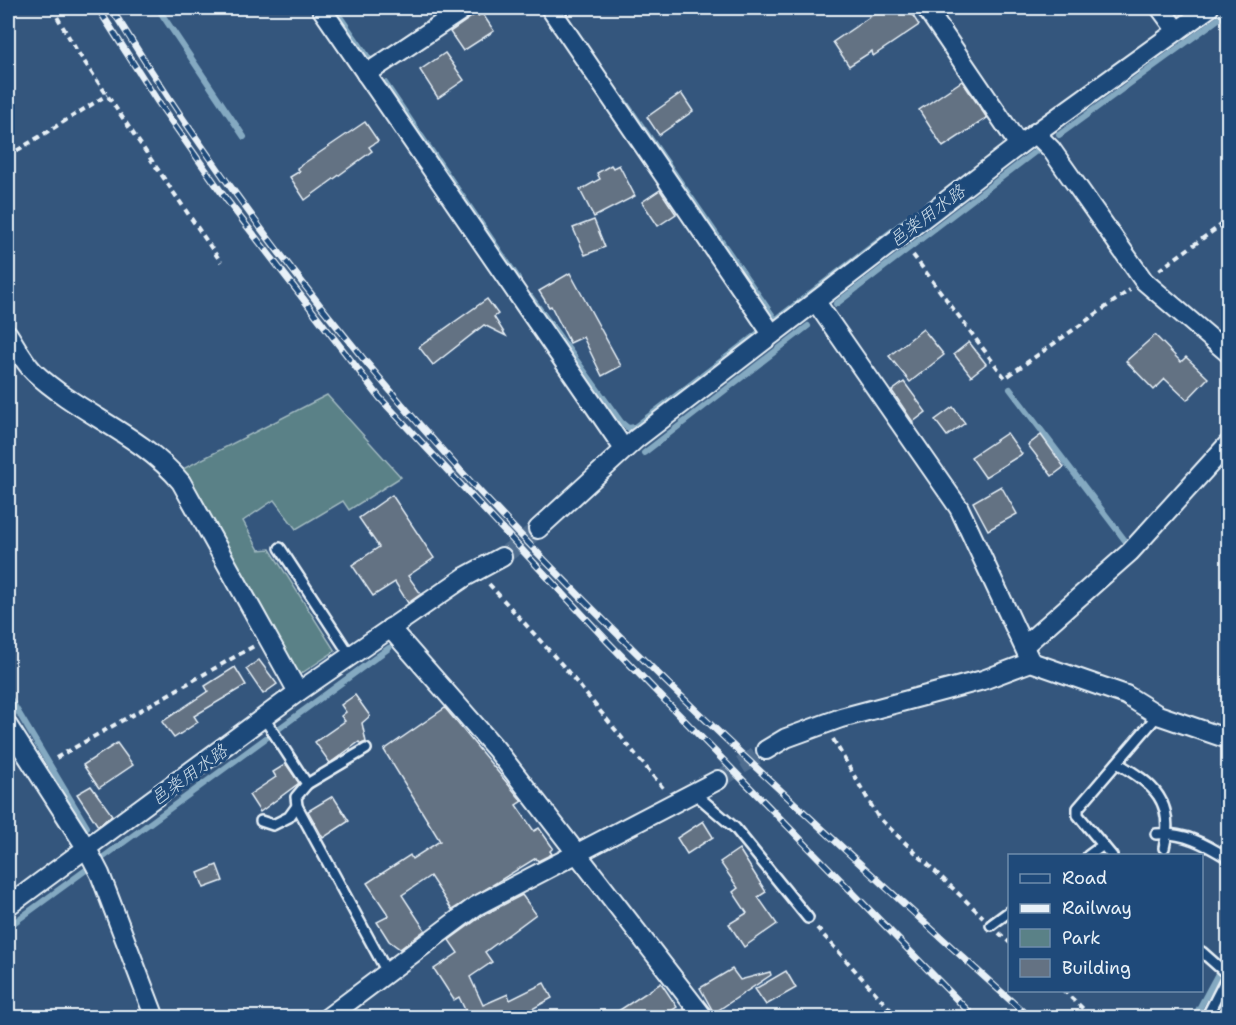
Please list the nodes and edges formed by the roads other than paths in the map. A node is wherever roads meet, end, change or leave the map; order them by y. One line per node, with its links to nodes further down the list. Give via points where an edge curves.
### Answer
1 (321, 8): 8 (street)
2 (465, 8): 8 (street)
3 (550, 8): 13 (street)
4 (926, 8): 10 (street)
5 (1160, 8): 7 (street)
6 (1209, 8): 7 (street)
7 (1177, 31): 9 (street)
8 (366, 74): 16 (street)
9 (1035, 134): 10 (street); 14 (street, via 1051,149 1144,281)
10 (1019, 145): 11 (street)
11 (816, 302): 13 (street); 21 (street, via 959,508)
12 (8, 334): 23 (street, via 32,370 54,389 133,440 181,482)
13 (772, 334): 16 (street)
14 (1228, 353)
15 (1228, 444): 21 (street, via 1131,552)
16 (624, 449): 17 (street)
17 (538, 529)
18 (280, 548): 22 (lane)
19 (502, 557): 20 (street)
20 (390, 628): 22 (street); 41 (street, via 496,749)
21 (1028, 653): 24 (street, via 1126,695); 29 (street, via 983,680 827,724 786,738)
22 (350, 656): 23 (street)
23 (297, 692): 25 (street)
24 (1158, 715): 27 (street); 30 (lane)
25 (264, 718): 32 (lane); 40 (street)
26 (8, 726): 40 (street)
27 (1228, 740)
28 (366, 749): 32 (lane)
29 (766, 750)
30 (1117, 763): 36 (lane, via 1144,779 1160,797 1167,813); 38 (lane, via 1078,808 1078,815)
31 (718, 780): 33 (street)
32 (308, 784): 34 (lane, via 296,797)
33 (694, 793): 41 (street); 47 (lane, via 735,828)
34 (297, 806): 35 (lane, via 289,817 273,825); 50 (lane)
35 (261, 821)
36 (1167, 833): 37 (lane); 39 (lane); 44 (lane, via 1202,843)
37 (1156, 834)
38 (1103, 845): 42 (lane); 43 (lane)
39 (1164, 848)
40 (87, 849): 45 (street); 53 (street)
41 (578, 853): 50 (street, via 476,906); 54 (street)
42 (1090, 854)
43 (1111, 854)
44 (1228, 858)
45 (8, 906)
46 (1008, 912): 48 (lane)
47 (808, 918)
48 (991, 925)
49 (1203, 953): 51 (lane)
50 (387, 972): 52 (street)
51 (1228, 975): 55 (lane)
52 (338, 1014)
53 (155, 1017)
54 (704, 1017)
55 (1206, 1017)

